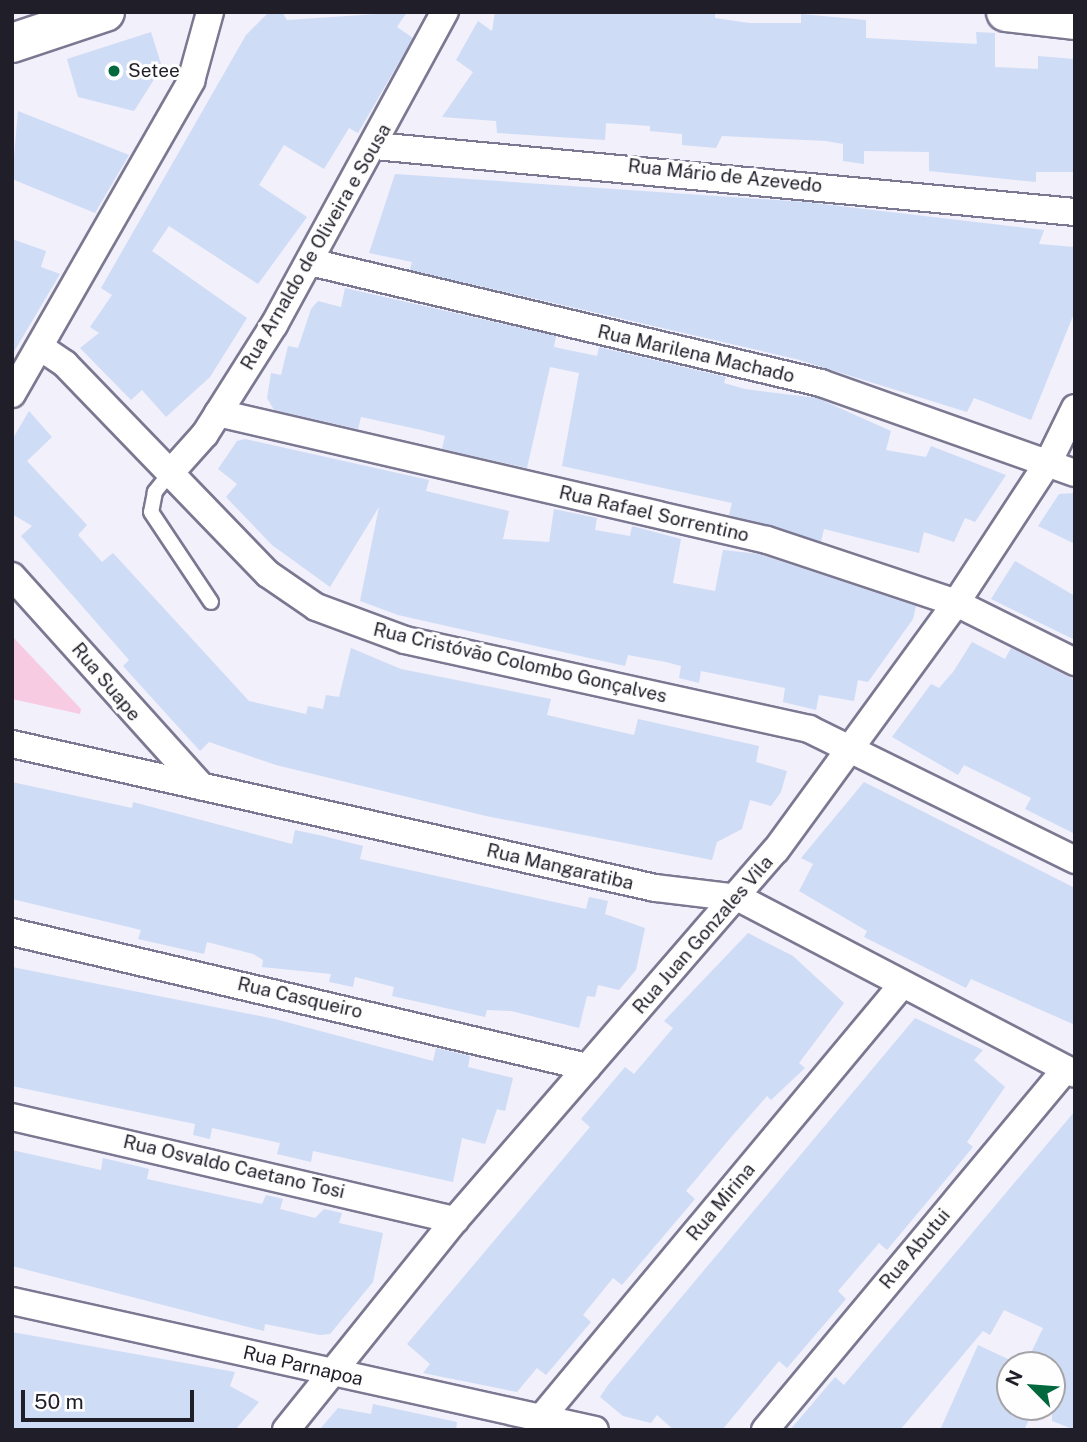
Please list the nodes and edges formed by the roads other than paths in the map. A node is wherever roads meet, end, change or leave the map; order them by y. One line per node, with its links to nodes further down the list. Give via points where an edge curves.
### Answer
1 (105, 12): 6 (street)
2 (210, 12): 10 (street, via 191,81)
3 (445, 12): 7 (street, Rua Arnaldo de Oliveira e Sousa)
4 (1006, 12): 5 (street)
5 (1075, 20)
6 (12, 43)
7 (375, 146): 8 (street, Rua Mário de Azevedo); 9 (street, Rua Arnaldo de Oliveira e Sousa)
8 (1075, 212)
9 (310, 262): 13 (street, Rua Arnaldo de Oliveira e Sousa); 14 (street, Rua Marilena Machado, via 821,383)
10 (40, 347): 11 (street); 15 (street, Rua Cristóvão Colombo Gonçalves, via 65,364)
11 (12, 394)
12 (1075, 408): 14 (street, Rua Juan Gonzales Vila)
13 (218, 413): 15 (street, Rua Arnaldo de Oliveira e Sousa); 19 (street, Rua Rafael Sorrentino, via 767,540)
14 (1049, 461): 16 (street, Rua Marilena Machado); 19 (street, Rua Juan Gonzales Vila)
15 (171, 472): 18 (lane, via 155,492 151,512); 22 (street, Rua Cristóvão Colombo Gonçalves, via 268,574 357,625 809,729)
16 (1075, 473)
17 (12, 576): 23 (street, Rua Suape)
18 (211, 601)
19 (956, 603): 20 (street, Rua Rafael Sorrentino); 22 (street, Rua Juan Gonzales Vila)
20 (1075, 662)
21 (12, 744): 23 (street, Rua Mangaratiba)
22 (855, 748): 24 (street, Rua Cristóvão Colombo Gonçalves); 25 (street, Rua Juan Gonzales Vila)
23 (202, 787): 25 (street, Rua Mangaratiba, via 655,888)
24 (1075, 860)
25 (739, 898): 27 (street, Rua Mangaratiba); 28 (street, Rua Juan Gonzales Vila)
26 (12, 932): 28 (street, Rua Casqueiro)
27 (901, 986): 29 (street, Rua Mangaratiba); 34 (street, Rua Mirina)
28 (587, 1068): 31 (street, Rua Juan Gonzales Vila)
29 (1070, 1072): 37 (street, Rua Abutui)
30 (12, 1117): 31 (street, Rua Osvaldo Caetano Tosi)
31 (455, 1220): 33 (street, Rua Juan Gonzales Vila)
32 (12, 1301): 33 (street, Rua Parnapoa)
33 (333, 1373): 34 (street, Rua Parnapoa); 35 (street, Rua Juan Gonzales Vila)
34 (541, 1418): 36 (street, Rua Parnapoa)
35 (286, 1430)
36 (595, 1430)
37 (765, 1430)

